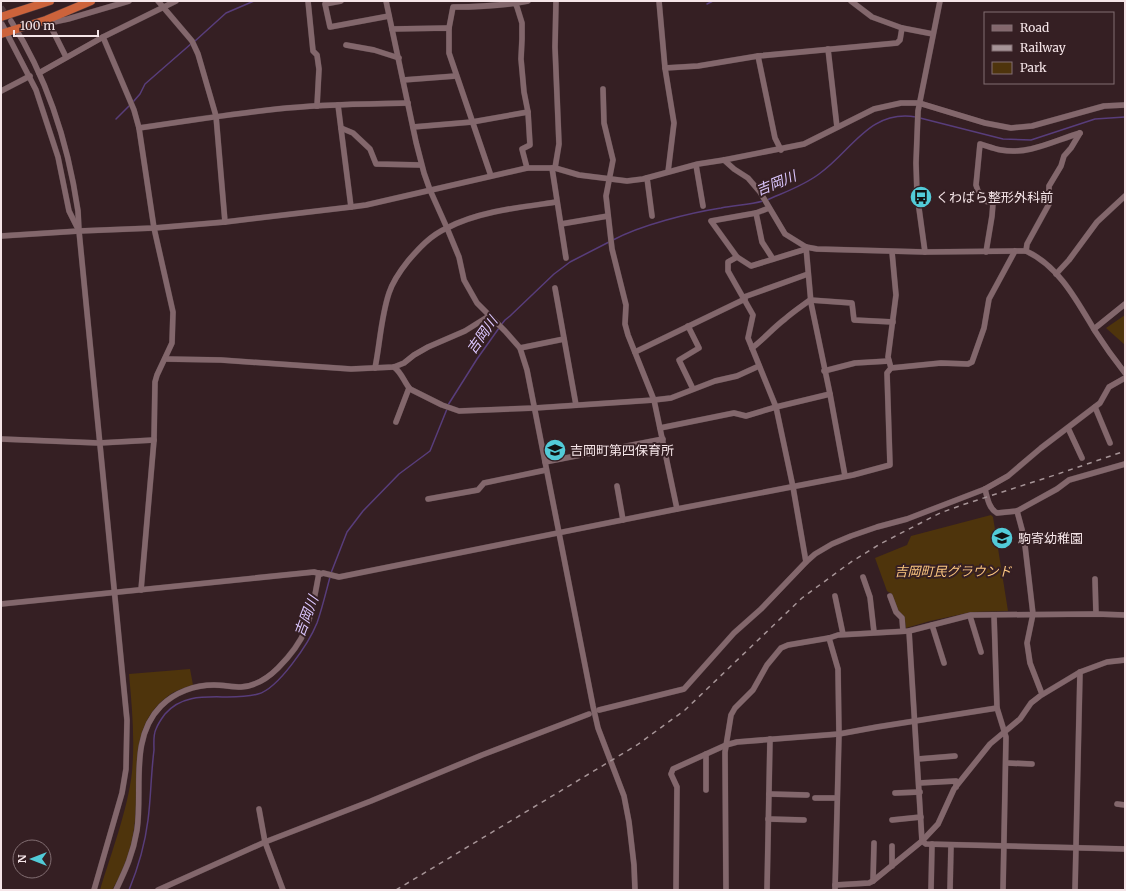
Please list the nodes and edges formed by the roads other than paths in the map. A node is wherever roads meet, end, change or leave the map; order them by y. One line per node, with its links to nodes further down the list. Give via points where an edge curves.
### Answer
1 (50, 1): 17 (highway)
2 (91, 1): 19 (highway)
3 (129, 1): 19 (street, via 68,19)
4 (158, 1): 15 (street)
5 (176, 1): 15 (street)
6 (308, 1): 43 (street, via 313,51 317,55 319,70)
7 (341, 1): 16 (street, via 326,4 330,27)
8 (386, 1): 16 (street)
9 (528, 1): 14 (street)
10 (556, 1): 56 (street, via 559,144)
11 (659, 1): 32 (street)
12 (851, 1): 22 (street, via 872,17)
13 (940, 1): 25 (street)
14 (514, 2): 21 (street, via 453,7); 44 (street, via 522,23 521,59)
15 (163, 8): 26 (street); 45 (street, via 192,41)
16 (389, 16): 23 (street)
17 (1, 21): 24 (street)
18 (11, 21): 20 (street)
19 (48, 21): 20 (highway); 30 (street)
20 (16, 28): 24 (highway); 33 (street)
21 (449, 28): 23 (street); 35 (street, via 449,53)
22 (902, 28): 25 (street); 28 (street, via 897,43)
23 (392, 29): 31 (street)
24 (3, 33): 34 (street)
25 (933, 34): 40 (street)
26 (103, 37): 30 (street); 49 (street, via 130,98)
27 (346, 45): 31 (street)
28 (828, 50): 29 (street); 48 (street)
29 (758, 56): 32 (street, via 698,66); 51 (street, via 775,138)
30 (66, 57): 33 (street)
31 (399, 58): 36 (street)
32 (665, 68): 57 (street, via 674,123)
33 (39, 73): 74 (street, via 68,155)
34 (30, 76): 38 (street); 74 (street, via 52,138 70,210)
35 (456, 76): 36 (street); 46 (street)
36 (403, 80): 39 (street)
37 (603, 89): 60 (street, via 604,123 613,160)
38 (1, 91)
39 (408, 103): 41 (street); 47 (street)
40 (919, 103): 42 (street, via 1011,128 1032,126 1104,106); 48 (street, via 901,103 874,109); 80 (street, via 917,194)
41 (338, 105): 43 (street); 50 (street)
42 (1125, 105)
43 (317, 106): 45 (street)
44 (528, 112): 46 (street); 55 (street, via 530,144 522,149)
45 (216, 116): 49 (street); 70 (street)
46 (472, 122): 47 (street); 58 (street)
47 (413, 127): 53 (street)
48 (837, 127): 51 (street, via 804,144)
49 (139, 128): 72 (street)
50 (341, 128): 53 (street, via 354,133 370,149 376,164); 65 (street)
51 (781, 150): 52 (street)
52 (724, 160): 54 (street); 66 (street, via 748,178)
53 (421, 165): 61 (street)
54 (696, 165): 57 (street); 64 (street)
55 (527, 168): 56 (street); 58 (street)
56 (553, 168): 60 (street); 63 (street)
57 (668, 172): 59 (street)
58 (491, 176): 61 (street)
59 (647, 178): 60 (street, via 627,181); 69 (street)
60 (610, 179): 68 (street, via 606,196)
61 (430, 190): 65 (street, via 366,206); 73 (street)
62 (1125, 196): 86 (street, via 1097,222)
63 (557, 202): 71 (street); 73 (street, via 486,214)
64 (703, 206)
65 (351, 207): 70 (street)
66 (769, 207): 67 (street); 76 (street, via 785,234)
67 (756, 213): 82 (street, via 711,222); 84 (street, via 762,242)
68 (608, 216): 71 (street); 98 (street, via 612,249 626,305 625,324)
69 (652, 216)
70 (225, 222): 72 (street)
71 (560, 224): 83 (street)
72 (154, 228): 74 (street); 99 (street, via 173,312 172,342)
73 (447, 228): 91 (street, via 464,280 477,303); 103 (street, via 423,244 393,283 382,318)
74 (79, 231): 75 (street); 122 (street)
75 (1, 236)
76 (806, 247): 79 (street); 84 (street); 85 (street)
77 (1015, 251): 78 (street); 81 (street); 104 (street, via 989,300 984,328 972,362)
78 (1026, 251): 81 (street, via 1027,244 1049,204 1049,186 1062,166 1064,156 1080,133 1039,148 1020,151 1001,150 980,144 976,185 981,200 992,203); 86 (street, via 1038,257)
79 (892, 252): 80 (street); 92 (street, via 896,295)
80 (925, 252): 81 (street)
81 (986, 252)
82 (736, 257): 84 (street, via 751,266); 88 (street, via 728,262 728,271)
83 (566, 258)
84 (773, 259)
85 (808, 274): 88 (street); 89 (street)
86 (1056, 274): 94 (street)
87 (554, 288): 95 (street)
88 (744, 298): 93 (street); 97 (street, via 753,314 748,338)
89 (810, 300): 92 (street, via 852,303 854,320); 97 (street); 105 (street)
90 (1125, 304): 94 (street)
91 (489, 316): 96 (street); 102 (street)
92 (893, 322): 100 (street)
93 (688, 326): 98 (street); 109 (street, via 699,348 680,360)
94 (1094, 329): 106 (street)
95 (564, 339): 96 (street); 112 (street)
96 (520, 348): 115 (street)
97 (752, 348): 101 (street)
98 (635, 352): 111 (street)
99 (165, 359): 103 (street, via 227,360 351,369); 121 (street, via 155,382)
100 (889, 361): 104 (street); 105 (street, via 855,363)
101 (759, 366): 109 (street, via 737,376); 113 (street)
102 (394, 367): 103 (street); 108 (street, via 402,374)
103 (375, 368)
104 (891, 368): 128 (street, via 886,374 890,465)
105 (824, 371): 110 (street)
106 (1125, 373)
107 (1125, 378): 114 (street, via 1109,387 1100,404)
108 (409, 388): 115 (street, via 459,411); 116 (street)
109 (693, 389): 111 (street, via 671,398)
110 (830, 394): 113 (street); 128 (street)
111 (654, 400): 112 (street); 117 (street)
112 (576, 405): 115 (street)
113 (776, 407): 117 (street, via 746,416 734,412); 130 (street)
114 (1095, 407): 118 (street); 123 (street)
115 (535, 408): 125 (street)
116 (396, 422)
117 (660, 428): 120 (street)
118 (1068, 428): 124 (street); 131 (street, via 1008,476)
119 (1, 439): 122 (street)
120 (663, 439): 125 (street); 133 (street)
121 (154, 440): 122 (street); 141 (street)
122 (100, 443): 142 (street)
123 (1110, 443)
124 (1082, 458)
125 (545, 462): 127 (street)
126 (1125, 464): 134 (street, via 1069,480)
127 (546, 470): 132 (street, via 484,483 478,490); 136 (street)
128 (845, 476): 130 (street)
129 (617, 486): 135 (street)
130 (793, 487): 133 (street); 137 (street)
131 (985, 488): 134 (street, via 994,512); 137 (street, via 907,519 851,536 832,544)
132 (428, 499)
133 (677, 509): 135 (street)
134 (1017, 511): 147 (street, via 1024,537)
135 (623, 520): 136 (street)
136 (558, 533): 138 (street, via 337,577); 206 (street, via 596,721 624,796)
137 (806, 562): 162 (street, via 734,633 684,689)
138 (321, 573): 141 (street); 203 (street, via 304,633 295,649 274,672 262,681 247,686 206,686 182,692 170,698 153,715 143,738 140,755 139,809 134,847)
139 (863, 577): 153 (street, via 870,597)
140 (1095, 579): 148 (street)
141 (141, 590): 142 (street)
142 (115, 593): 145 (street); 202 (street, via 127,720 126,770 122,793)
143 (835, 596): 154 (street)
144 (890, 596): 152 (street)
145 (1, 604)
146 (994, 614): 147 (street); 150 (street); 161 (street)
147 (1033, 614): 148 (street); 160 (street, via 1027,643 1030,663)
148 (1096, 614): 149 (street)
149 (1125, 615)
150 (970, 616): 151 (street); 156 (street)
151 (932, 625): 152 (street); 158 (street)
152 (906, 631): 153 (street); 164 (street)
153 (874, 632): 154 (street)
154 (843, 634): 155 (street)
155 (829, 638): 166 (street, via 838,669); 168 (street, via 788,645 777,652 753,690 731,715)
156 (981, 652)
157 (1125, 660): 159 (street, via 1106,662)
158 (944, 664)
159 (1080, 672): 160 (street); 197 (street)
160 (1042, 694): 165 (street, via 1031,703 1020,719)
161 (996, 708): 164 (street); 165 (street)
162 (599, 710)
163 (589, 714): 191 (street, via 482,754)
164 (916, 721): 166 (street); 171 (street)
165 (1005, 731): 172 (street); 175 (street, via 990,744)
166 (839, 734): 167 (street); 182 (street)
167 (770, 739): 168 (street); 179 (street)
168 (726, 745): 169 (street); 208 (street)
169 (706, 754): 176 (street); 207 (street, via 673,769 671,774 677,788)
170 (955, 756): 171 (street)
171 (918, 759): 174 (street)
172 (1006, 763): 173 (street); 196 (street)
173 (1032, 764)
174 (919, 782): 175 (street, via 956,781); 177 (street)
175 (956, 787): 190 (street, via 938,824)
176 (706, 790)
177 (920, 792): 178 (street); 186 (street)
178 (896, 793)
179 (769, 794): 180 (street); 187 (street)
180 (807, 795)
181 (815, 798): 182 (street)
182 (837, 798): 201 (street)
183 (1117, 804): 184 (street)
184 (1125, 805)
185 (259, 808): 191 (street)
186 (921, 817): 189 (street); 190 (street)
187 (768, 819): 188 (street); 209 (street)
188 (804, 820)
189 (892, 820)
190 (922, 841): 193 (street); 199 (street)
191 (265, 842): 204 (street); 205 (street)
192 (874, 843): 200 (street)
193 (932, 844): 194 (street); 210 (street)
194 (951, 845): 196 (street); 211 (street)
195 (892, 846): 199 (street)
196 (1004, 846): 197 (street); 212 (street)
197 (1076, 847): 198 (street); 213 (street)
198 (1125, 848)
199 (892, 866): 200 (street)
200 (873, 881): 201 (street)
201 (835, 887)
202 (94, 890)
203 (116, 890)
204 (158, 890)
205 (283, 890)
206 (635, 890)
207 (676, 890)
208 (726, 890)
209 (767, 890)
210 (931, 890)
211 (950, 890)
212 (1003, 890)
213 (1075, 890)

